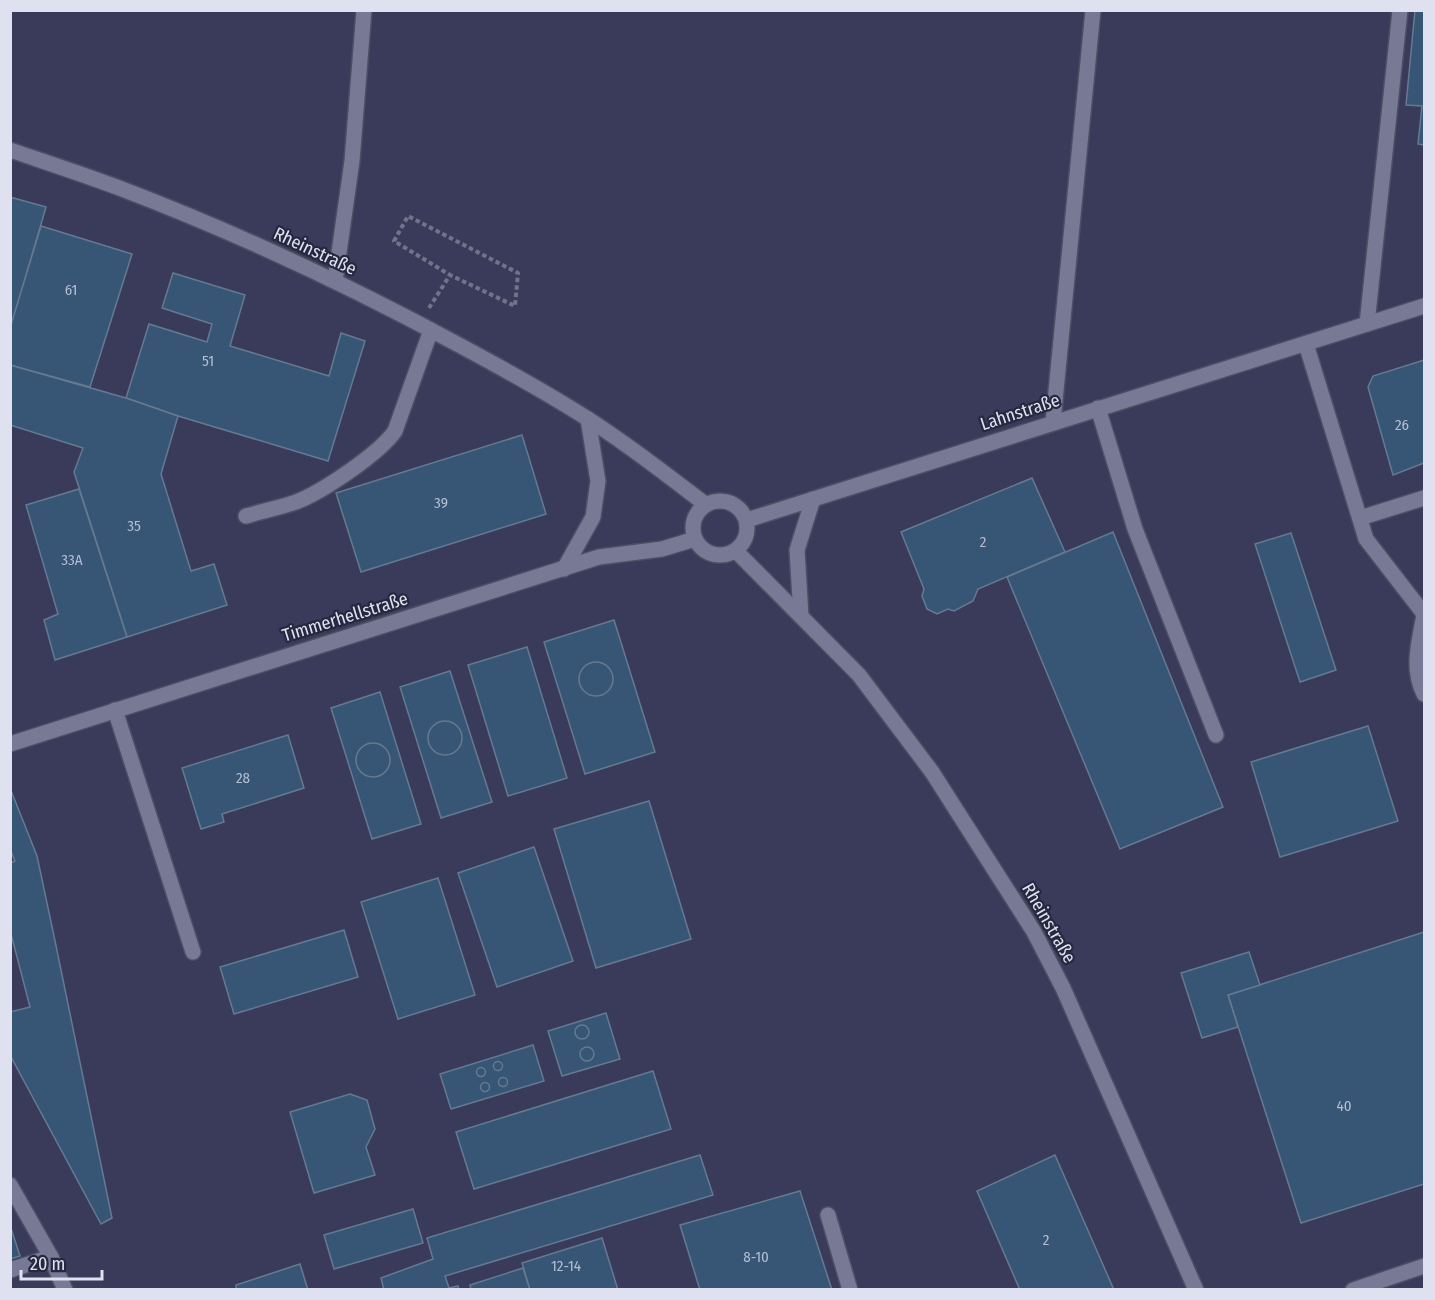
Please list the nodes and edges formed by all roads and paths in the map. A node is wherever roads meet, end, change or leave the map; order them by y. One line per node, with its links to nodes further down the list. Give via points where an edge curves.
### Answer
1 (364, 10): 6 (street, via 352,161)
2 (1093, 10): 13 (street)
3 (1400, 10): 8 (street)
4 (10, 150): 6 (street, Rheinstraße, via 122,189)
5 (450, 275): 5 (path, via 515,306 518,273 408,216 394,241); 9 (path)
6 (335, 281): 9 (street, Rheinstraße)
7 (1425, 306): 8 (street, Lahnstraße)
8 (1367, 324): 10 (street, Lahnstraße)
9 (425, 327): 12 (street, Rheinstraße); 17 (street, via 395,431 386,444 297,501)
10 (1306, 344): 11 (street, Lahnstraße); 18 (street)
11 (1098, 408): 13 (street, Lahnstraße); 27 (street, via 1135,529)
12 (588, 419): 16 (street, Rheinstraße); 22 (street, via 597,490 592,517)
13 (1053, 422): 15 (street, Lahnstraße)
14 (1425, 498): 18 (street)
15 (813, 499): 19 (street, Lahnstraße); 24 (street, via 797,550)
16 (705, 504): 19 (street, via 717,500 730,502 740,508); 20 (street, via 692,526)
17 (246, 516)
18 (1360, 518): 23 (street, via 1366,539)
19 (747, 520): 21 (street, via 745,539)
20 (695, 539): 21 (street, via 715,555); 22 (street, Timmerhellstraße, via 662,549 599,557)
21 (736, 551): 24 (street, Rheinstraße)
22 (564, 568): 26 (street, Timmerhellstraße)
23 (1425, 615): 25 (street, via 1417,658)
24 (801, 616): 37 (street, Rheinstraße, via 859,675 933,772 1034,932 1063,988)
25 (1425, 694)
26 (115, 710): 28 (street, Timmerhellstraße); 29 (street)
27 (1216, 735)
28 (10, 744)
29 (193, 952)
30 (10, 1185): 32 (street)
31 (828, 1215): 36 (street)
32 (51, 1257): 34 (street); 35 (street)
33 (1425, 1266): 38 (street)
34 (10, 1270)
35 (64, 1290)
36 (850, 1290)
37 (1196, 1290)
38 (1353, 1290)

